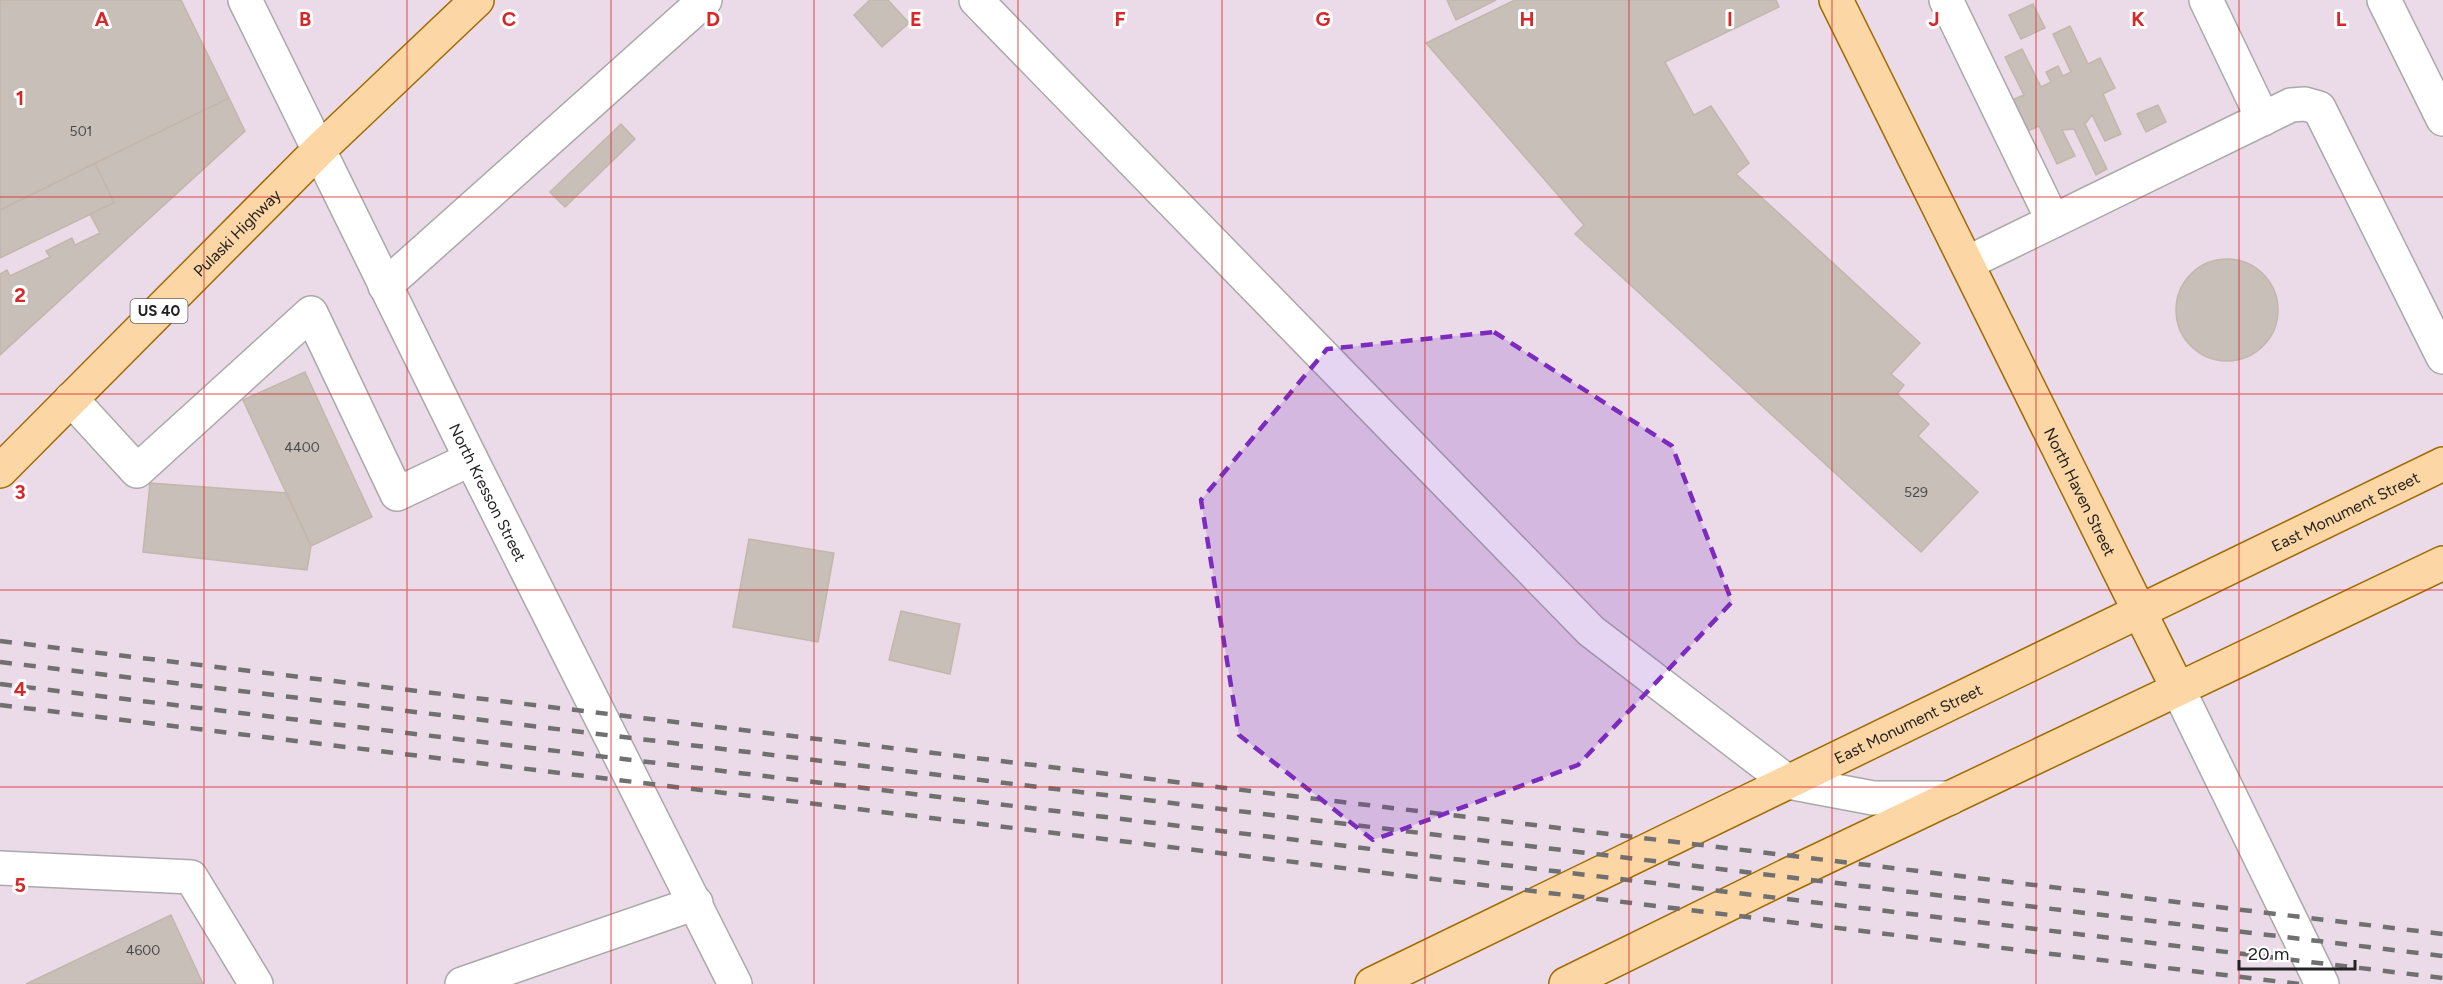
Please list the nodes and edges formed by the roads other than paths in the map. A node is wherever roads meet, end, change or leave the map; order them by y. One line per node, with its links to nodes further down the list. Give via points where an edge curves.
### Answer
1 (245, 0): 11 (street, North Kresson Street)
2 (477, 0): 11 (main road, Pulaski Highway / US 40)
3 (705, 0): 14 (street)
4 (976, 0): 23 (street, via 1592,631)
5 (1836, 0): 13 (main road, North Haven Street)
6 (1946, 0): 12 (street)
7 (2205, 0): 9 (street)
8 (2384, 0): 10 (street)
9 (2263, 119): 12 (street); 15 (street, via 2291,105 2319,108)
10 (2443, 119)
11 (318, 151): 14 (street, North Kresson Street); 16 (main road, Pulaski Highway / US 40)
12 (2053, 221): 13 (street)
13 (1967, 264): 21 (main road, North Haven Street)
14 (385, 286): 17 (street, North Kresson Street)
15 (2443, 357)
16 (71, 399): 17 (street, via 137,471 311,313 396,494); 19 (main road, Pulaski Highway / US 40)
17 (471, 459): 26 (street, North Kresson Street)
18 (2443, 464): 21 (main road, East Monument Street)
19 (0, 471)
20 (2443, 563): 22 (main road)
21 (2140, 610): 22 (main road, North Haven Street); 23 (main road, East Monument Street)
22 (2178, 689): 24 (main road); 32 (street, North Haven Street)
23 (1788, 782): 24 (street, via 1873,798); 30 (main road, East Monument Street)
24 (1950, 798): 31 (main road)
25 (0, 868): 27 (street, via 191,876)
26 (696, 903): 28 (street); 29 (street, North Kresson Street)
27 (256, 984)
28 (462, 984)
29 (735, 984)
30 (1372, 984)
31 (1566, 984)
32 (2322, 984)

